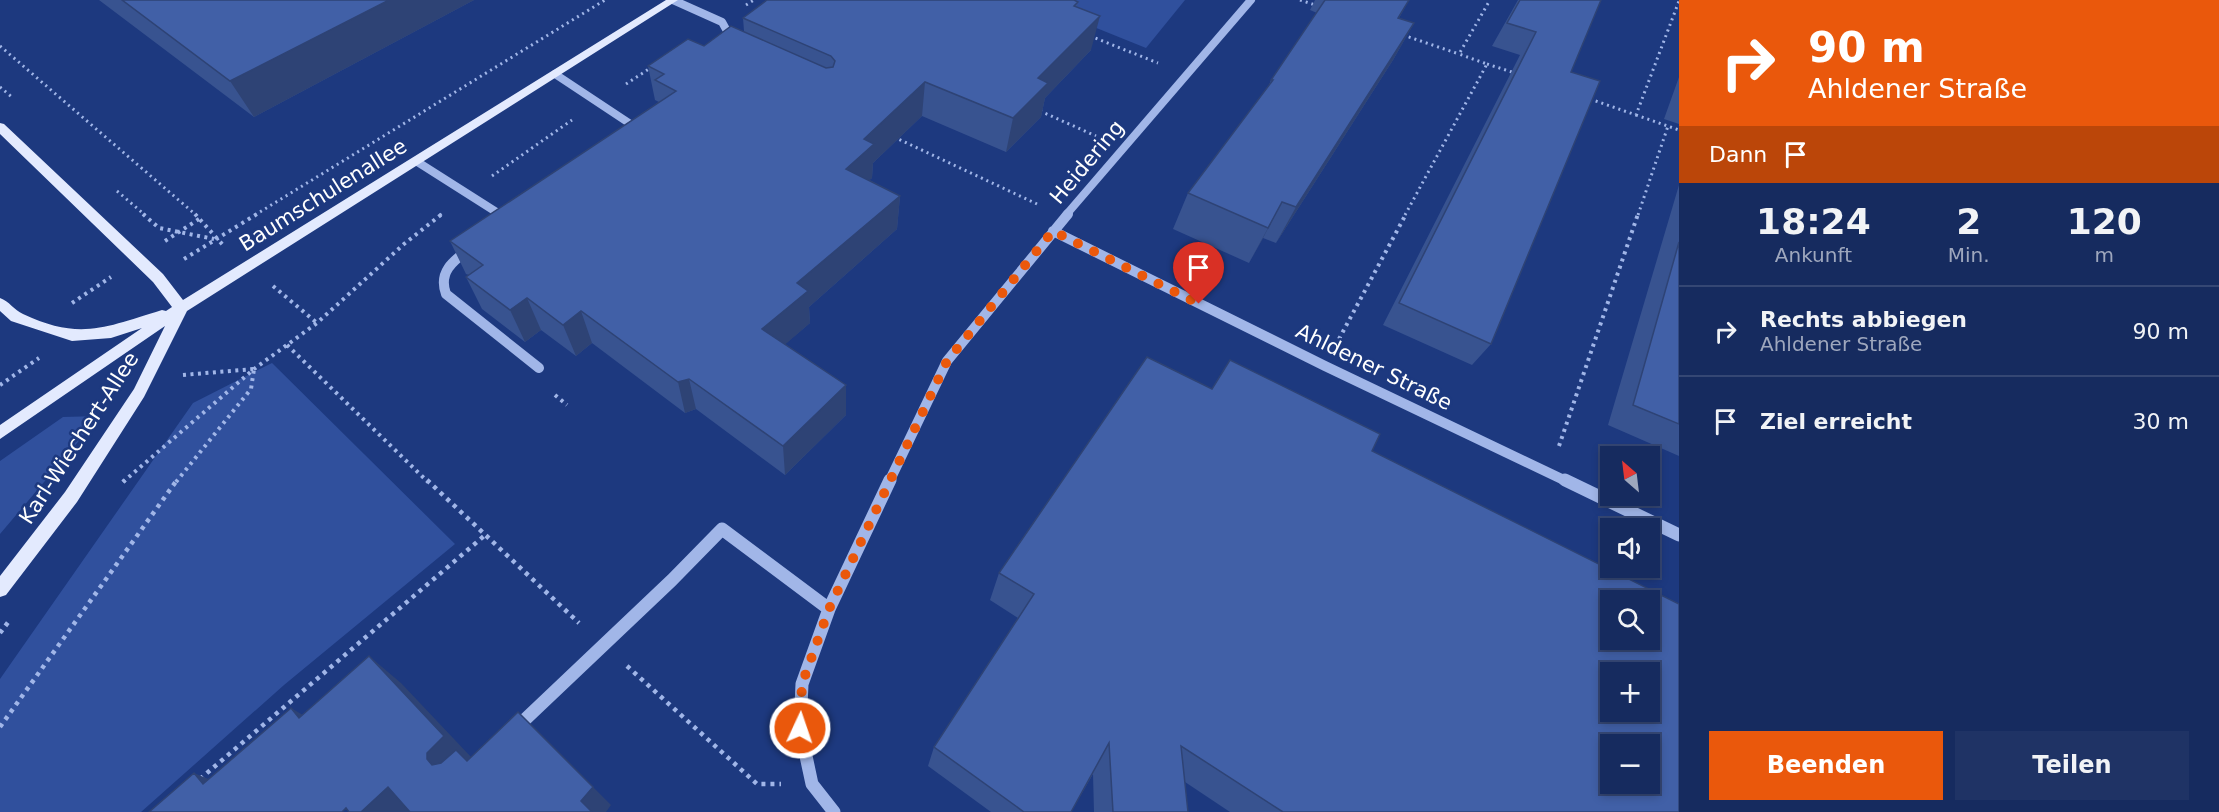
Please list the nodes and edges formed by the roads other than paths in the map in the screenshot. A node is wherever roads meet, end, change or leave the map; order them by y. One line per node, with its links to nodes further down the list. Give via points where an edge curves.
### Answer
1 (673, 0): 3 (street, via 722,22); 4 (main road, Baumschulenallee)
2 (1251, 0): 11 (street, Heidering)
3 (736, 47)
4 (555, 74): 6 (street, via 638,130); 7 (main road, Baumschulenallee)
5 (0, 127): 14 (main road, via 158,278)
6 (629, 136)
7 (416, 161): 9 (street); 14 (main road, Baumschulenallee)
8 (519, 213): 9 (street)
9 (510, 220): 10 (street)
10 (501, 226)
11 (1053, 231): 17 (street, Ahldener Straße, via 1324,366); 19 (street, Heidering, via 947,361)
12 (476, 244): 15 (street, via 443,274 446,294)
13 (0, 303): 14 (main road, via 16,317 72,336 111,333)
14 (182, 308): 16 (main road, Baumschulenallee); 18 (main road, Karl-Wiechert-Allee, via 133,403 71,497)
15 (539, 368)
16 (0, 433)
17 (1679, 535)
18 (0, 589)
19 (829, 609): 20 (street, via 722,529); 21 (street, Heidering, via 802,684 800,728 812,783)
20 (508, 736)
21 (834, 812)

